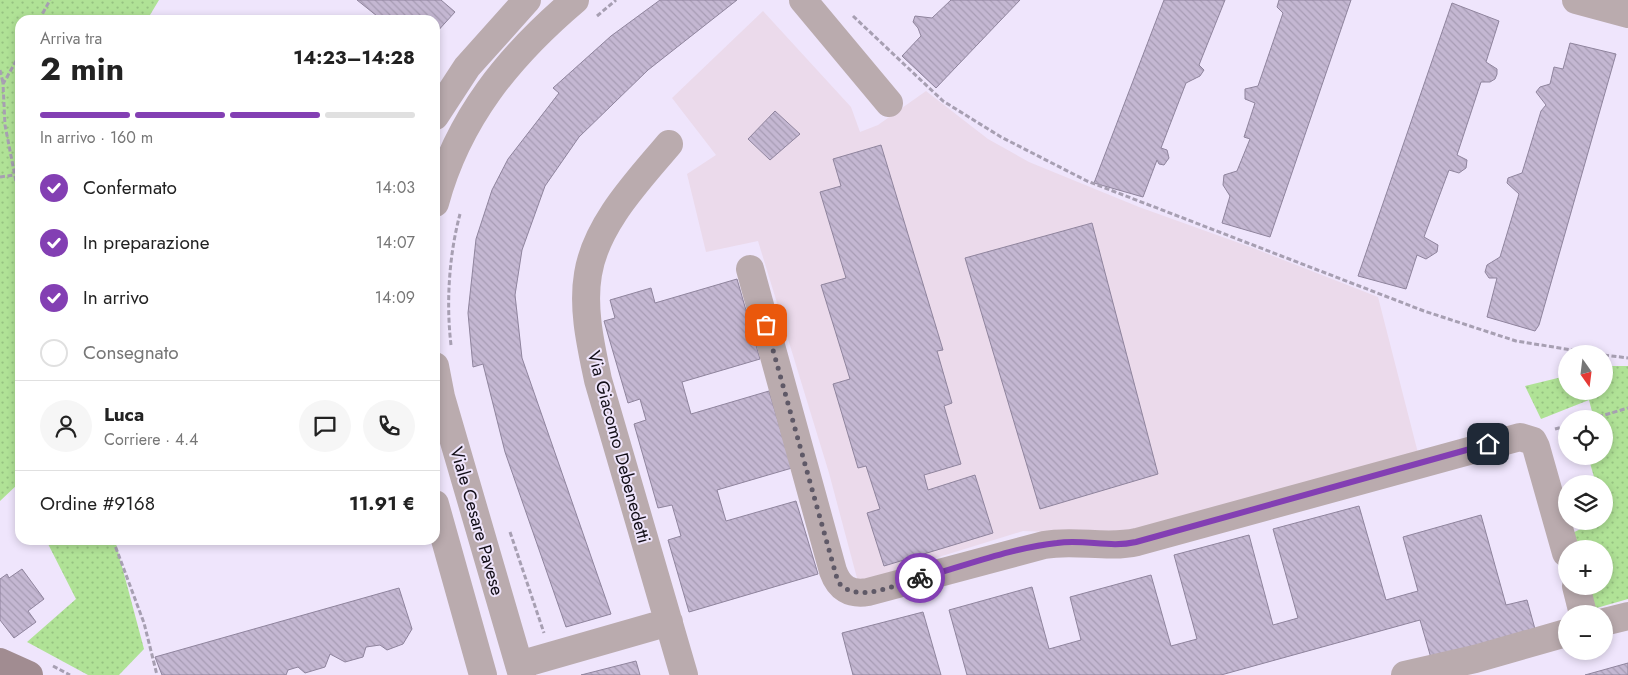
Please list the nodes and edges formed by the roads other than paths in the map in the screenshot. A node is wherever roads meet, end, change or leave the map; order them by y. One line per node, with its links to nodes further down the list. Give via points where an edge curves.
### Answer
1 (527, 0): 6 (street)
2 (575, 0): 7 (street, via 524,46)
3 (803, 0): 8 (street)
4 (1576, 0): 5 (street)
5 (1628, 14)
6 (467, 67): 7 (street); 9 (street)
7 (492, 84): 11 (street, via 452,156)
8 (889, 103)
9 (440, 108)
10 (669, 144): 19 (street, Via Giacomo Debenedetti, via 618,209 599,240 588,274 586,298 598,380)
11 (440, 189)
12 (750, 268): 16 (street, via 833,571 847,591 868,592 1044,544 1136,542 1520,437 1536,447)
13 (444, 360): 14 (street, Viale Cesare Pavese)
14 (441, 418): 22 (street, Viale Cesare Pavese)
15 (440, 524): 23 (street, Viale Cesare Pavese)
16 (1562, 540)
17 (1628, 616): 18 (street)
18 (1613, 620)
19 (669, 622): 22 (street); 25 (street, Via Giacomo Debenedetti)
20 (1558, 635): 26 (street)
21 (0, 662): 24 (main road)
22 (520, 670)
23 (478, 674)
24 (29, 675)
25 (684, 675)
26 (1405, 675)

